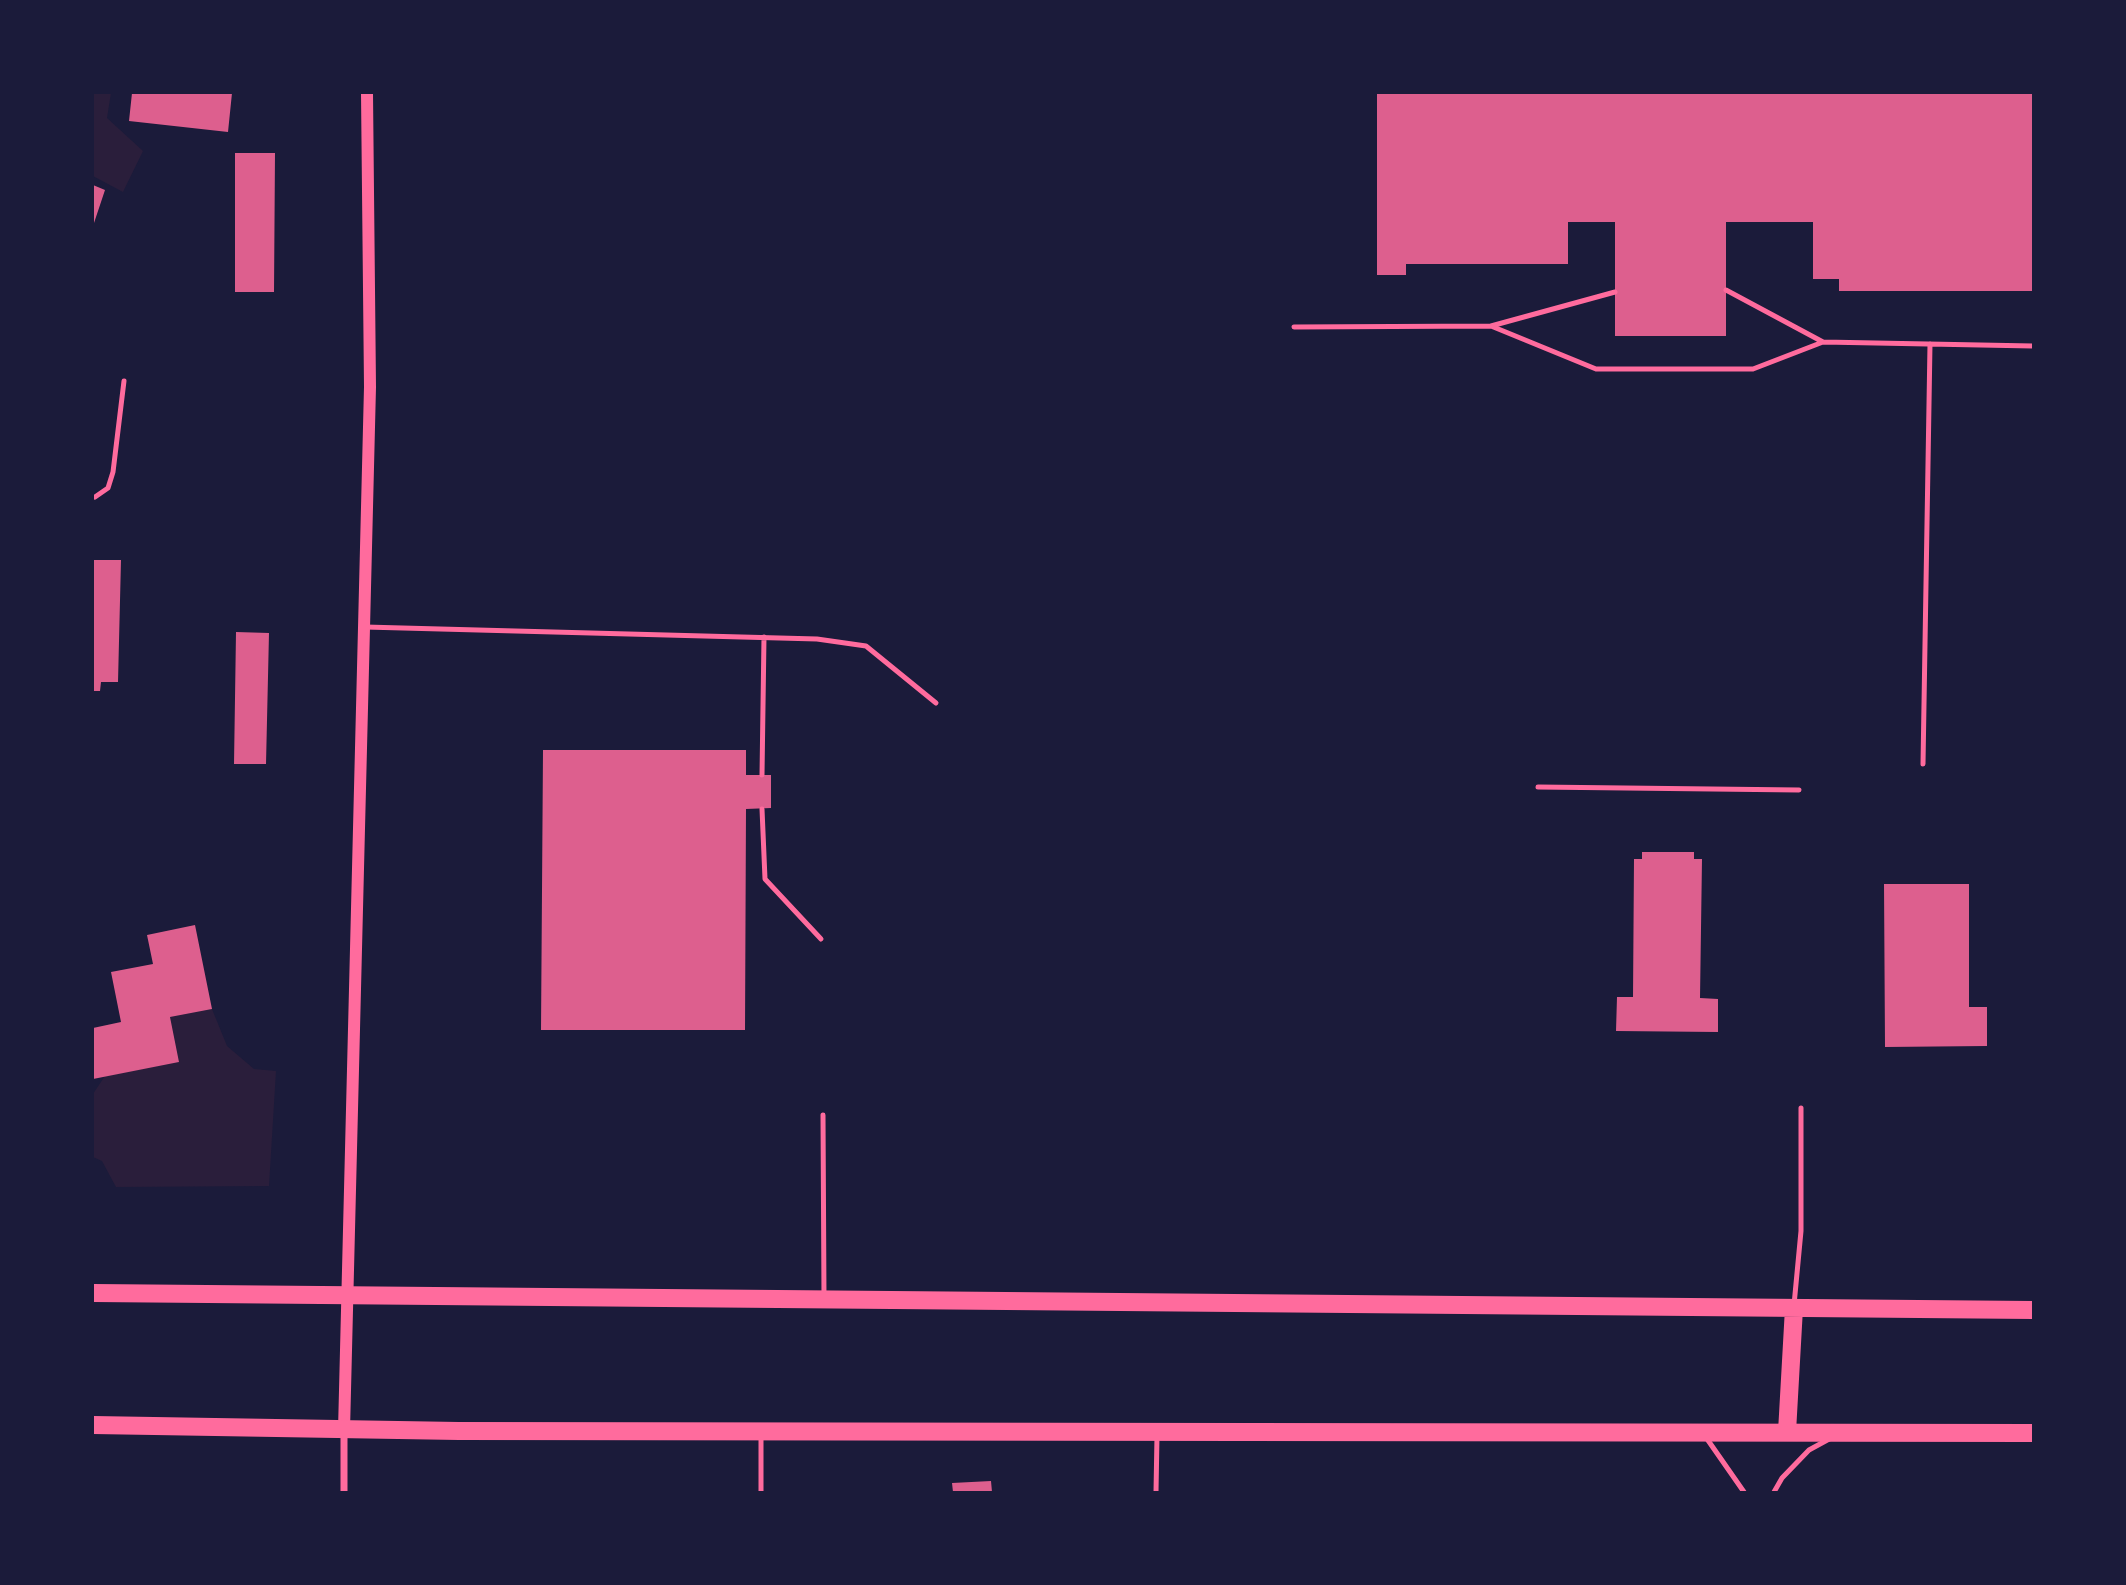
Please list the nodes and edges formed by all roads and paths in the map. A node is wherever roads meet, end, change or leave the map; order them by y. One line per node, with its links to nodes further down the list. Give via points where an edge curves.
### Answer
1 (367, 93): 11 (street, via 370,387)
2 (1726, 289): 6 (lane)
3 (1615, 292): 4 (lane)
4 (1491, 326): 5 (lane); 6 (lane, via 1596,369 1753,369)
5 (1294, 327)
6 (1823, 342): 7 (lane)
7 (1930, 344): 8 (lane); 14 (lane)
8 (2033, 346)
9 (124, 381): 10 (lane, via 113,472 108,488)
10 (95, 497)
11 (364, 627): 12 (lane); 23 (street)
12 (764, 637): 13 (lane, via 866,646); 15 (lane)
13 (936, 703)
14 (1923, 764)
15 (762, 775)
16 (1538, 787): 17 (lane)
17 (1799, 790)
18 (762, 809): 19 (lane, via 765,879)
19 (821, 940)
20 (1801, 1108): 25 (lane, via 1801,1231)
21 (823, 1115): 24 (lane)
22 (93, 1293): 23 (main road)
23 (346, 1296): 24 (main road); 28 (street)
24 (824, 1300): 25 (main road)
25 (1794, 1308): 26 (main road); 31 (main road)
26 (2033, 1310)
27 (93, 1426): 28 (main road)
28 (344, 1430): 29 (main road); 35 (street)
29 (761, 1431): 30 (main road); 36 (lane)
30 (1157, 1431): 34 (main road); 37 (lane)
31 (1787, 1432): 32 (main road); 34 (main road)
32 (1842, 1432): 33 (main road); 39 (lane, via 1809,1450)
33 (2033, 1433)
34 (1703, 1434): 38 (lane)
35 (344, 1492)
36 (761, 1492)
37 (1156, 1492)
38 (1744, 1492)
39 (1774, 1492)

